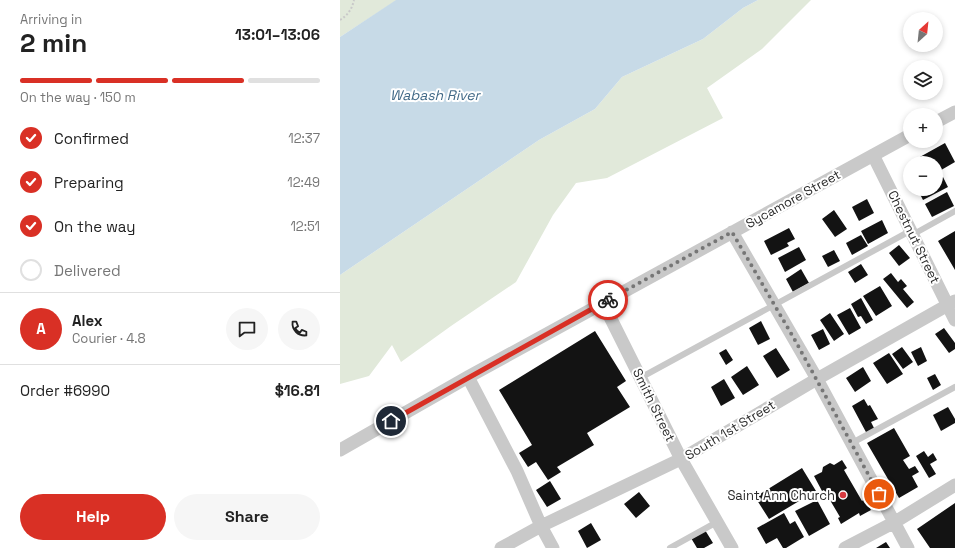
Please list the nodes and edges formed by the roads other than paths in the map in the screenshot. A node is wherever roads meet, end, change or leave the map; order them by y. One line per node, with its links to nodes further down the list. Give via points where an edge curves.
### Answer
1 (955, 112): 2 (street)
2 (943, 118)
3 (903, 139): 4 (street, Sycamore Street)
4 (873, 155): 6 (street, Sycamore Street); 7 (street, Chestnut Street)
5 (955, 211): 7 (lane)
6 (732, 232): 8 (street, Sycamore Street); 9 (street)
7 (911, 233): 9 (lane); 10 (street, Chestnut Street)
8 (602, 303): 12 (street, Sycamore Street); 13 (street, Smith Street)
9 (775, 304): 13 (lane); 14 (street)
10 (951, 304): 11 (street, Chestnut Street); 14 (street, South 1st Street)
11 (955, 320)
12 (468, 377): 17 (street, Sycamore Street); 22 (street, via 517,471)
13 (640, 378): 18 (street, Smith Street)
14 (816, 379): 16 (street); 18 (street, South 1st Street)
15 (955, 387): 16 (lane)
16 (852, 443): 21 (street)
17 (340, 450)
18 (681, 459): 20 (street, Smith Street); 22 (street, South 1st Street)
19 (955, 485): 21 (street)
20 (717, 522): 25 (lane); 26 (street, Smith Street)
21 (895, 522): 27 (street); 28 (street)
22 (541, 526): 23 (street, South 1st Street); 24 (street)
23 (501, 548)
24 (553, 548)
25 (670, 548)
26 (732, 548)
27 (845, 548)
28 (908, 548)

